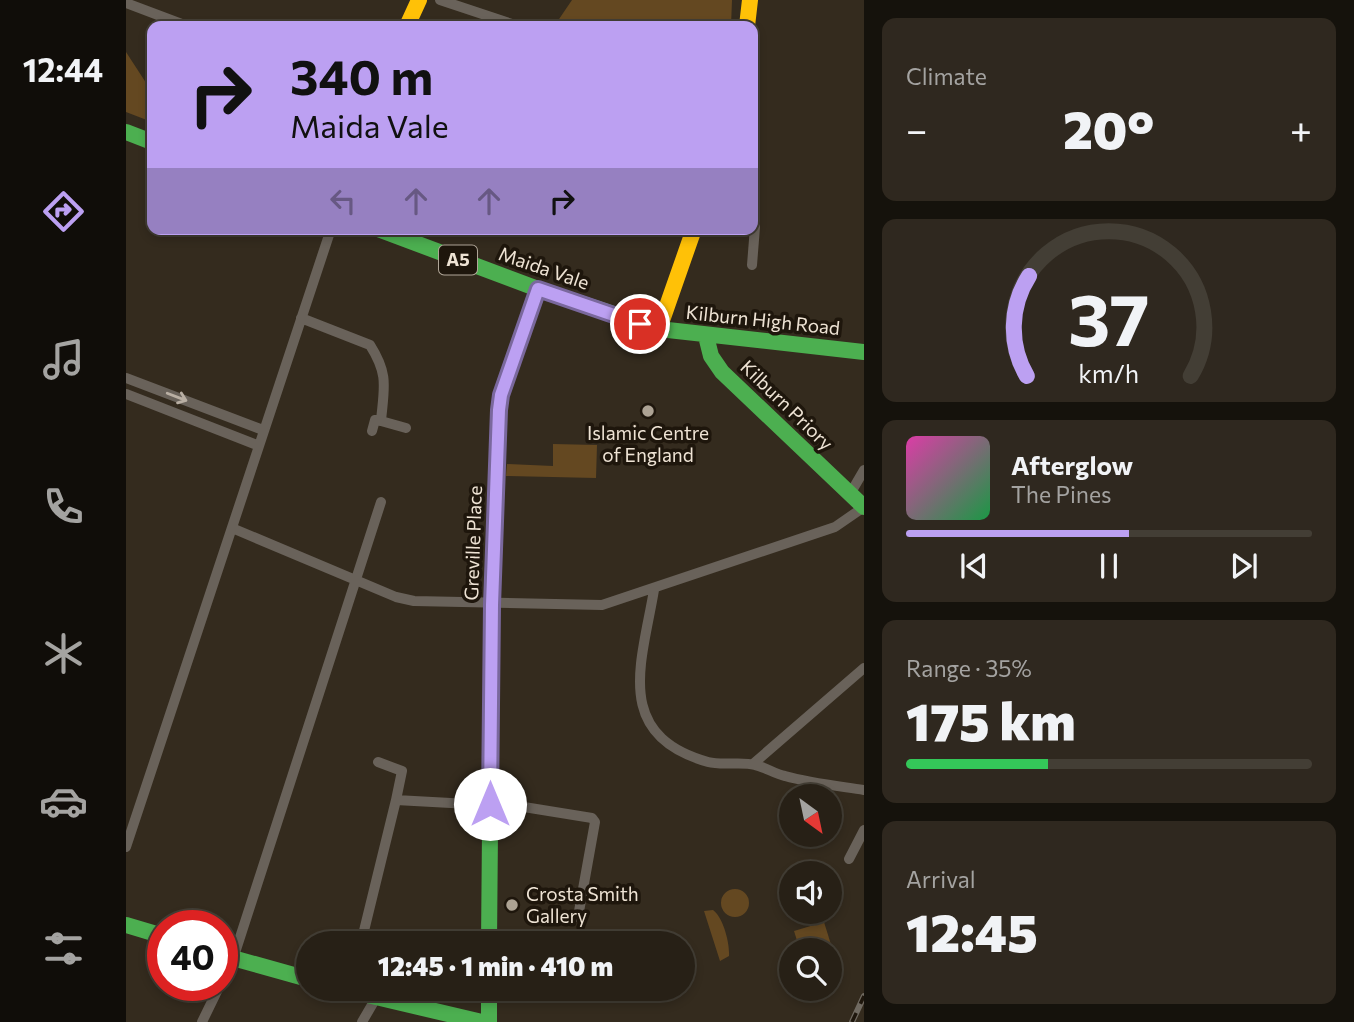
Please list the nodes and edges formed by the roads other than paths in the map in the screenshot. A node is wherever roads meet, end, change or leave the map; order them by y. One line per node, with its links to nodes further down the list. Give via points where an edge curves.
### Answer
1 (419, 0): 6 (street)
2 (440, 0): 7 (street)
3 (750, 0): 8 (street)
4 (126, 3): 5 (street)
5 (174, 21)
6 (409, 21)
7 (503, 21)
8 (748, 21)
9 (126, 132): 10 (street)
10 (147, 140)
11 (329, 235): 17 (street)
12 (394, 235): 16 (street, Maida Vale / A5)
13 (692, 235): 18 (street)
14 (754, 235): 15 (street)
15 (752, 265)
16 (538, 289): 18 (street, Maida Vale / A5); 35 (street, Greville Place, via 500,401)
17 (301, 318): 23 (street, via 370,345 385,371); 25 (street)
18 (659, 329): 19 (street, Kilburn High Road / A5)
19 (715, 337): 20 (street, Kilburn High Road / A5); 29 (street, Kilburn Priory, via 715,360 722,372)
20 (864, 352)
21 (126, 378): 25 (street, one-way to 25)
22 (126, 394): 27 (street)
23 (381, 421): 24 (street); 26 (street, via 375,420)
24 (406, 428)
25 (262, 430): 27 (street)
26 (372, 431)
27 (257, 445): 32 (street)
28 (864, 470): 29 (street)
29 (850, 494): 31 (street, Kilburn Priory)
30 (381, 502): 33 (street)
31 (864, 507): 34 (street, via 835,527)
32 (232, 528): 33 (street); 43 (street)
33 (356, 580): 35 (street, via 414,601); 47 (street)
34 (654, 590): 35 (street, via 589,607); 38 (street, via 638,683 646,719 660,736 691,756 710,763)
35 (492, 605): 41 (street, Greville Place)
36 (864, 668): 38 (street)
37 (378, 762): 40 (street, via 402,771)
38 (753, 764): 39 (street, via 787,777)
39 (864, 790)
40 (396, 800): 41 (street); 49 (street)
41 (490, 804): 45 (street, via 584,815 595,822); 50 (street, Greville Place)
42 (862, 833): 44 (street)
43 (126, 847)
44 (849, 859)
45 (578, 917)
46 (126, 925): 48 (street)
47 (238, 928)
48 (147, 931)
49 (364, 931)
50 (489, 931)
51 (238, 960): 52 (street)
52 (296, 976)
53 (212, 1001): 57 (street)
54 (374, 1001): 58 (street)
55 (389, 1001): 59 (street)
56 (489, 1001): 60 (street)
57 (202, 1022)
58 (362, 1022)
59 (482, 1022)
60 (489, 1022)

